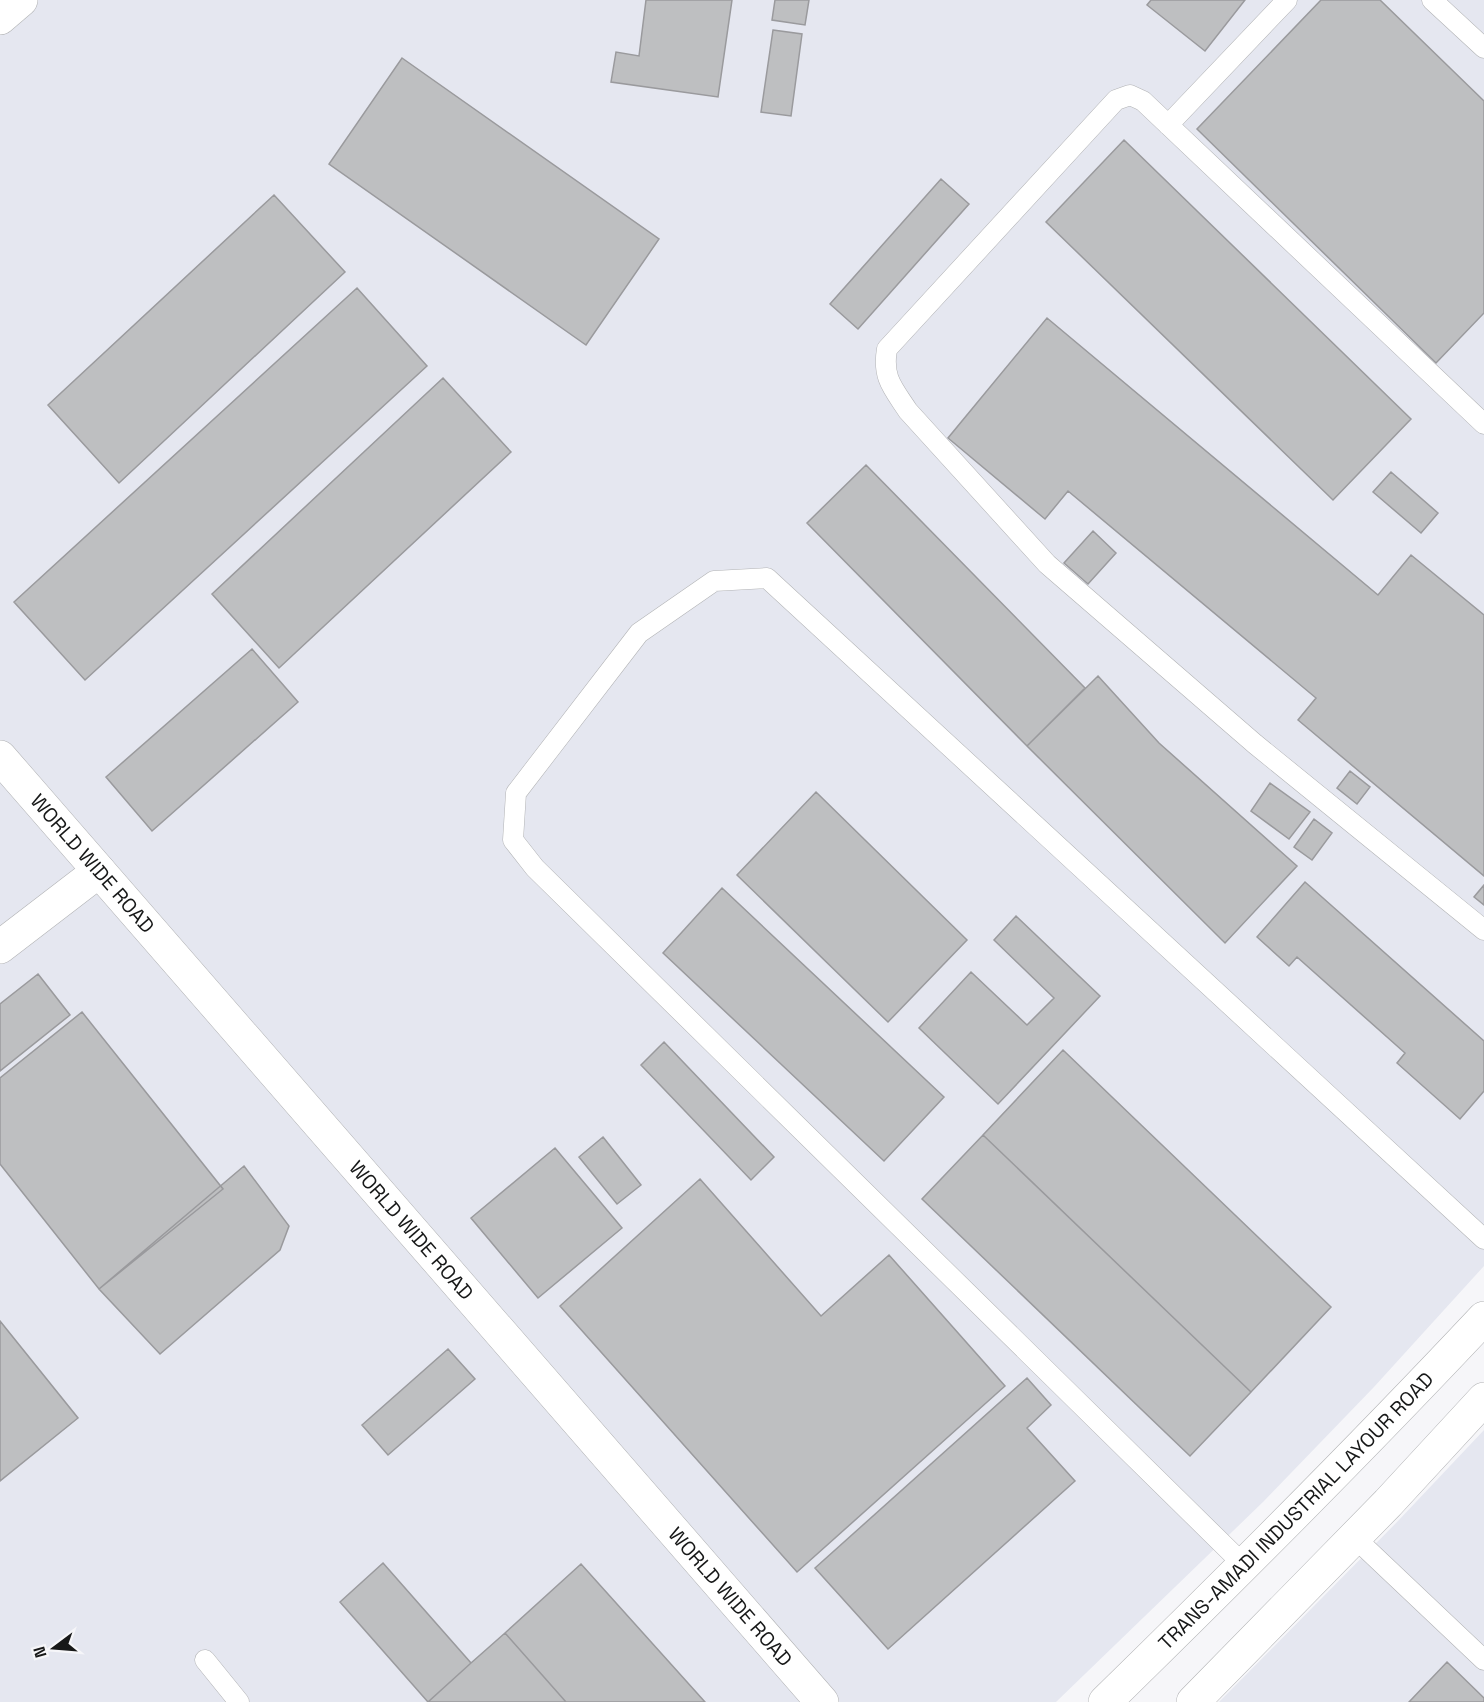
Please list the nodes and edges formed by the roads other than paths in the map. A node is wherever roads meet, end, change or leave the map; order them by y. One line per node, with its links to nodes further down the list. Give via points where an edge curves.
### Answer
1 (21, 0): 4 (street)
2 (1287, 0): 6 (lane)
3 (1432, 0): 5 (lane)
4 (0, 18)
5 (1484, 48)
6 (1168, 125): 7 (lane); 10 (lane, via 1143,101 1130,95 1116,100 887,349 884,366 891,385 908,411 1047,564 1255,744)
7 (1484, 424)
8 (0, 757): 9 (street, WORLD WIDE ROAD)
9 (99, 871): 11 (street); 20 (street, WORLD WIDE ROAD)
10 (1484, 930)
11 (0, 947)
12 (1484, 1239): 16 (lane, via 767,578 714,581 639,633 516,793 513,840 535,868)
13 (1484, 1318): 16 (street, TRANS-AMADI INDUSTRIAL LAYOUR ROAD)
14 (1484, 1399): 15 (street)
15 (1354, 1537): 18 (lane); 22 (street)
16 (1244, 1565): 21 (street, TRANS-AMADI INDUSTRIAL LAYOUR ROAD)
17 (205, 1660): 19 (lane)
18 (1484, 1660)
19 (239, 1702)
20 (822, 1702)
21 (1105, 1702)
22 (1193, 1702)

